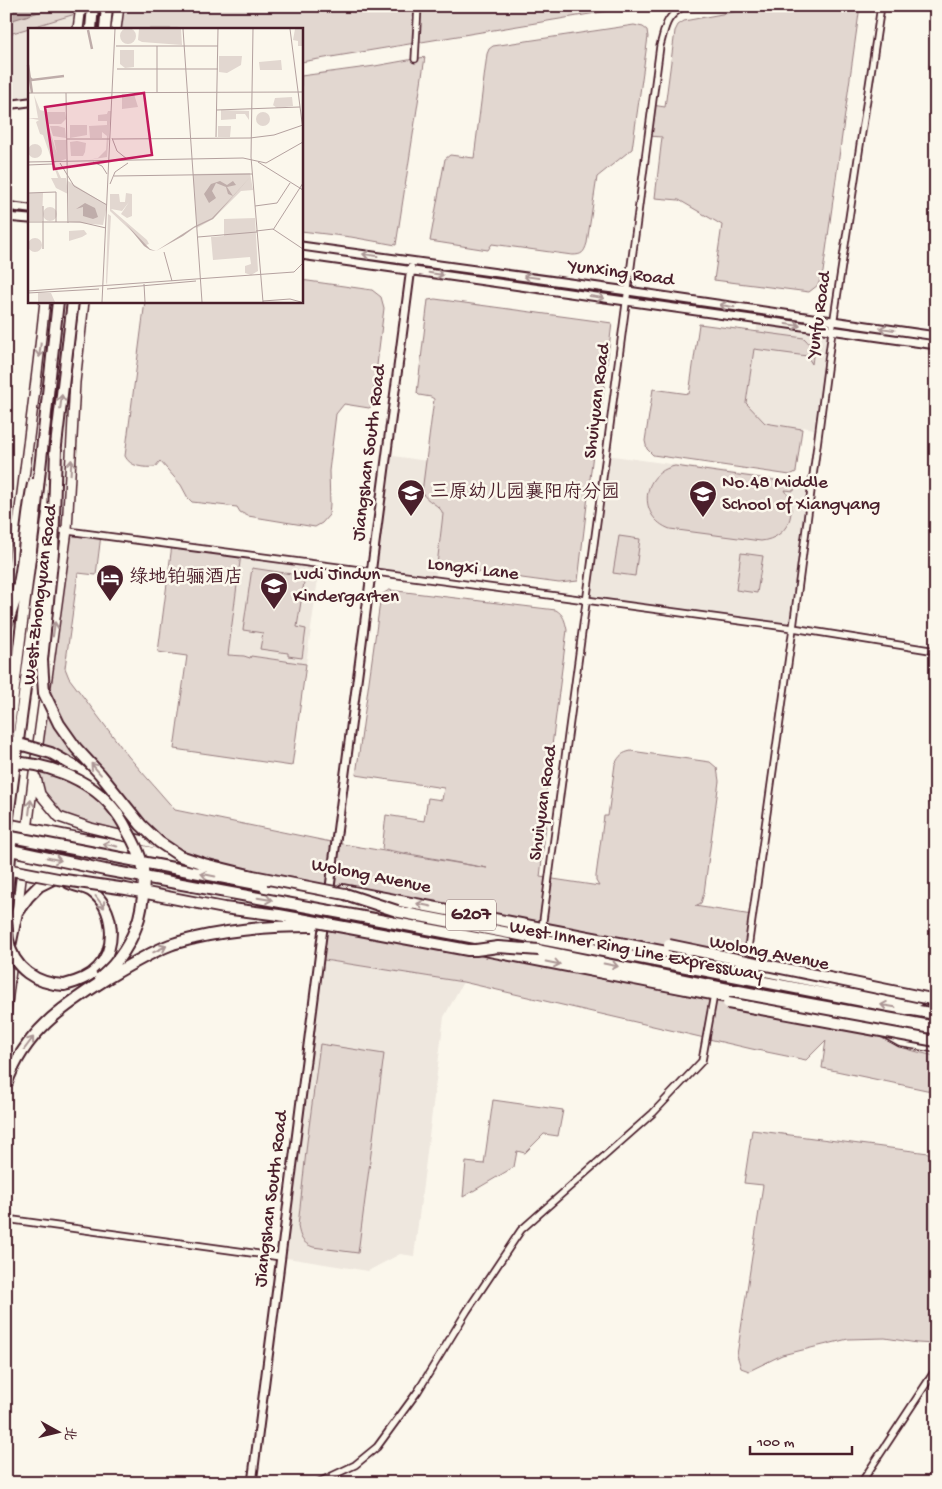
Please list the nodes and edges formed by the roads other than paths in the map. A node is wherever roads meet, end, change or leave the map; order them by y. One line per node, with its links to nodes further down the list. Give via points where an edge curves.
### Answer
1 (81, 6): 8 (main road)
2 (93, 6): 9 (highway)
3 (108, 6): 10 (highway)
4 (119, 6): 11 (main road)
5 (418, 6): 12 (street)
6 (684, 6): 23 (street, Shuiyuan Road, via 672,14 660,46)
7 (881, 6): 29 (street, Yunfu Road)
8 (78, 28)
9 (90, 28)
10 (105, 28)
11 (116, 28)
12 (415, 59)
13 (28, 102): 14 (street)
14 (6, 105)
15 (6, 206): 16 (street)
16 (28, 209)
17 (6, 217): 18 (street)
18 (28, 220)
19 (302, 246): 21 (street, Yunxing Road, one-way to 19)
20 (302, 255): 22 (street, Yunxing Road)
21 (412, 261): 22 (street, Jiangshan South Road); 23 (street, Yunxing Road, one-way to 21)
22 (411, 270): 24 (street, Yunxing Road, one-way to 24); 38 (street, Jiangshan South Road)
23 (628, 291): 24 (street, Shuiyuan Road); 29 (street, Yunxing Road, one-way to 23)
24 (626, 301): 30 (street, Yunxing Road, one-way to 30); 39 (street, Shuiyuan Road)
25 (44, 302): 36 (main road, West Zhongyuan Road, one-way to 36)
26 (58, 302): 33 (highway, bridge)
27 (73, 302): 34 (highway, one-way to 27, bridge)
28 (84, 302): 37 (main road, West Zhongyuan Road, one-way to 28, via 75,382)
29 (834, 322): 30 (street, Yunfu Road); 31 (street, Yunxing Road, one-way to 29)
30 (832, 331): 32 (street, Yunxing Road); 41 (street, Yunfu Road)
31 (936, 336)
32 (936, 345)
33 (44, 424): 40 (highway, bridge, via 28,505 20,578); 44 (highway, bridge)
34 (56, 449): 45 (highway, bridge); 49 (highway, one-way to 34, bridge, via 76,748 59,724 44,693 42,660 53,552)
35 (6, 524): 36 (street, Longxi Lane)
36 (17, 525): 37 (street, Longxi Lane); 40 (main road, West Zhongyuan Road)
37 (67, 530): 38 (street, Longxi Lane); 47 (main road, West Zhongyuan Road, one-way to 37)
38 (371, 572): 39 (street, Longxi Lane); 60 (street, Jiangshan South Road)
39 (586, 600): 41 (street, Longxi Lane); 67 (street, Shuiyuan Road)
40 (6, 625)
41 (793, 628): 42 (street, Longxi Lane); 71 (street, Yunfu Road)
42 (936, 651)
43 (6, 741): 49 (highway, bridge, via 51,753 74,766)
44 (6, 752)
45 (16, 755): 51 (highway, bridge); 61 (highway, bridge)
46 (6, 762): 73 (highway, bridge, via 53,769 96,792 122,820 143,868 143,903 135,932 106,973)
47 (34, 773): 50 (main road, West Zhongyuan Road, one-way to 47); 55 (main road, via 40,794 59,817 156,843)
48 (6, 824): 50 (highway, Wolong Avenue / G207)
49 (141, 825): 62 (highway, bridge, via 180,856 253,876 345,894)
50 (28, 828): 55 (highway, Wolong Avenue / G207, one-way to 50); 56 (main road, West Zhongyuan Road)
51 (6, 832)
52 (6, 836): 62 (highway, West Inner Ring Line Expressway, one-way to 52, bridge)
53 (6, 849): 69 (highway, West Inner Ring Line Expressway, one-way to 69, bridge)
54 (6, 861): 56 (highway, G207)
55 (200, 862): 60 (highway, Wolong Avenue / G207)
56 (23, 863): 58 (highway, G207); 63 (main road, West Zhongyuan Road)
57 (6, 868): 59 (highway, bridge)
58 (98, 877): 63 (highway, via 56,876 39,886); 64 (highway, G207)
59 (58, 880): 65 (highway, one-way to 65, bridge, via 90,891 99,899 110,921 107,954 90,976 64,985 50,984 25,972 8,942); 66 (highway, bridge)
60 (330, 887): 67 (highway, Wolong Avenue / G207, one-way to 60)
61 (6, 907)
62 (397, 911): 78 (highway, West Inner Ring Line Expressway, one-way to 62)
63 (18, 912): 70 (highway); 77 (main road, West Zhongyuan Road)
64 (324, 919): 72 (highway, G207, one-way to 72); 86 (street, Jiangshan South Road)
65 (6, 920)
66 (336, 926): 69 (highway, bridge, via 468,950 498,947); 73 (highway, one-way to 66, bridge, via 170,944 219,933 282,926)
67 (542, 928): 68 (highway, Wolong Avenue / G207)
68 (556, 931): 71 (highway, Wolong Avenue / G207); 75 (highway, bridge, via 669,945)
69 (539, 950): 80 (highway, West Inner Ring Line Expressway, one-way to 80, via 733,990)
70 (6, 966)
71 (745, 967): 76 (highway, Wolong Avenue / G207)
72 (621, 976): 74 (highway); 79 (highway, G207)
73 (76, 998): 84 (highway, one-way to 73, bridge, via 25,1048 41,1027)
74 (713, 1000): 82 (highway, bridge); 90 (street, via 702,1061 653,1113 521,1230 418,1391 377,1447 355,1465)
75 (936, 1000)
76 (936, 1004)
77 (6, 1012)
78 (936, 1014)
79 (864, 1022): 81 (highway, G207); 83 (main road, via 900,1042)
80 (936, 1026)
81 (936, 1035)
82 (936, 1041)
83 (936, 1048)
84 (6, 1085)
85 (6, 1219): 86 (street)
86 (281, 1257): 89 (street, Jiangshan South Road)
87 (936, 1369): 88 (street)
88 (863, 1482)
89 (252, 1483)
90 (317, 1483)

